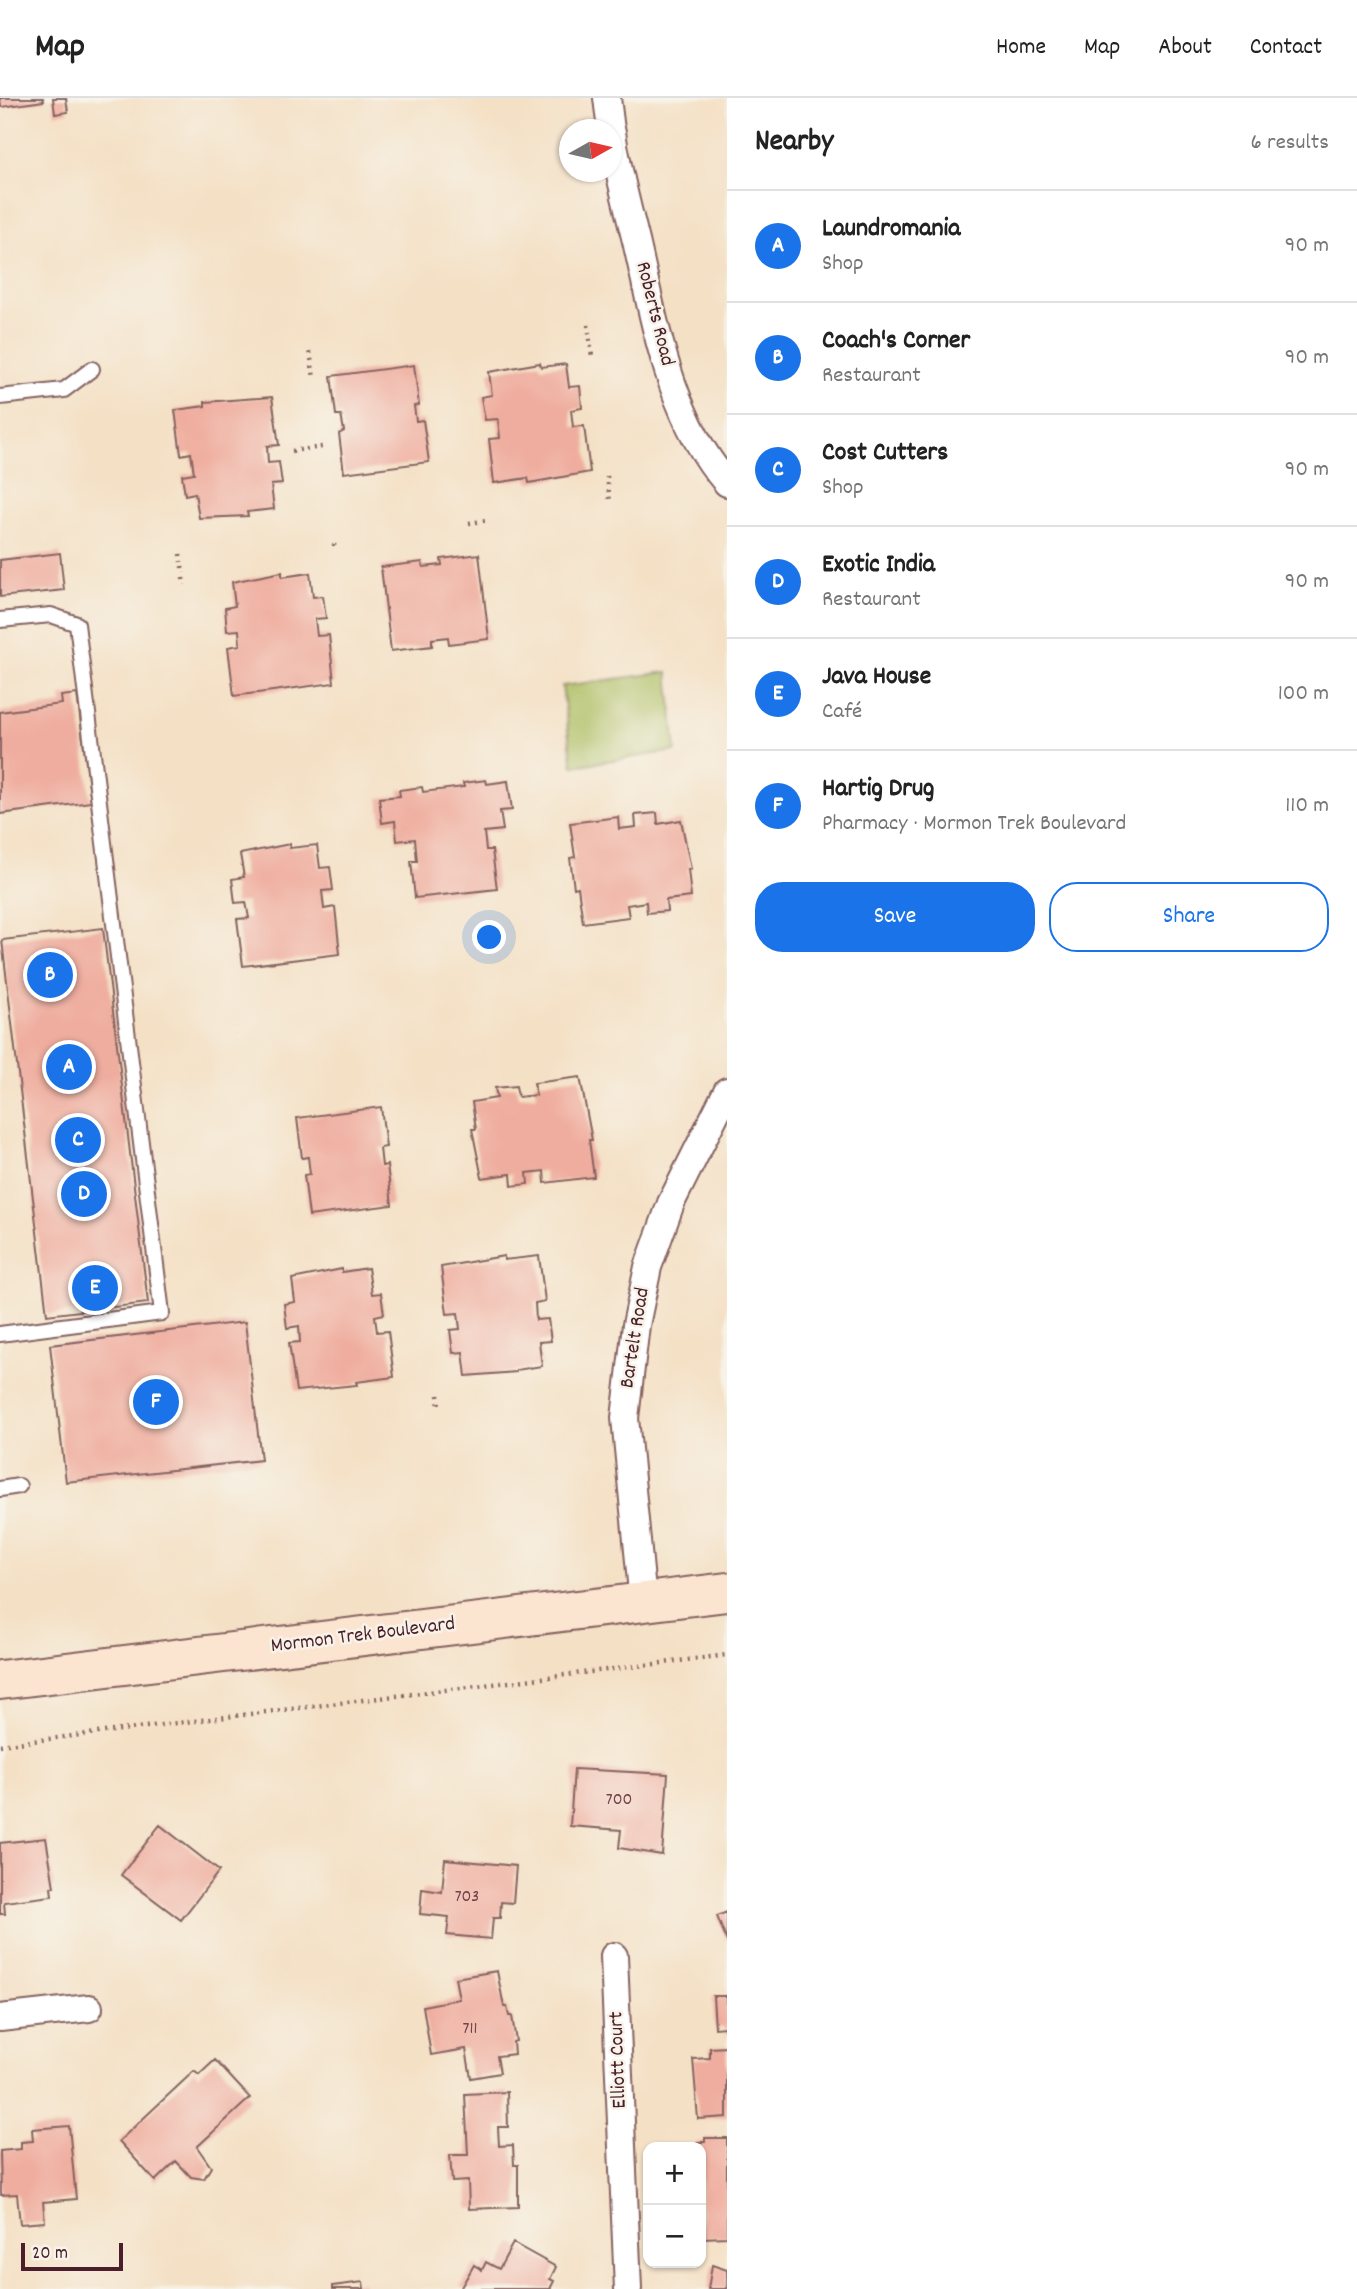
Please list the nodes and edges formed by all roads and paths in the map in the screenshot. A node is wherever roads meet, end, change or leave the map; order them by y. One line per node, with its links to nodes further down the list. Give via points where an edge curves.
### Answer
1 (607, 98): 2 (street, Roberts Road)
2 (610, 119)
3 (622, 177): 13 (street, Roberts Road, via 671,380 688,421)
4 (588, 325): 6 (path)
5 (310, 352): 8 (path)
6 (592, 357)
7 (92, 369): 9 (lane, via 64,390)
8 (314, 378)
9 (0, 397)
10 (322, 447): 11 (path)
11 (292, 451)
12 (607, 476): 14 (path)
13 (727, 483)
14 (610, 502)
15 (489, 520): 16 (path)
16 (469, 523)
17 (180, 554): 18 (path)
18 (184, 585)
19 (0, 620): 21 (lane, via 51,615 77,624 162,1312)
20 (727, 1091): 27 (street, Bartelt Road, via 671,1203 648,1268 636,1325 625,1418)
21 (0, 1334)
22 (438, 1395): 23 (path)
23 (439, 1407)
24 (19, 1486): 25 (lane)
25 (0, 1489)
26 (727, 1592): 27 (main road, Mormon Trek Boulevard)
27 (643, 1602): 29 (main road, Mormon Trek Boulevard)
28 (727, 1655): 30 (path)
29 (0, 1680)
30 (0, 1745)
31 (614, 1956): 34 (street, Elliott Court)
32 (89, 2008): 33 (street)
33 (0, 2018)
34 (628, 2289)

